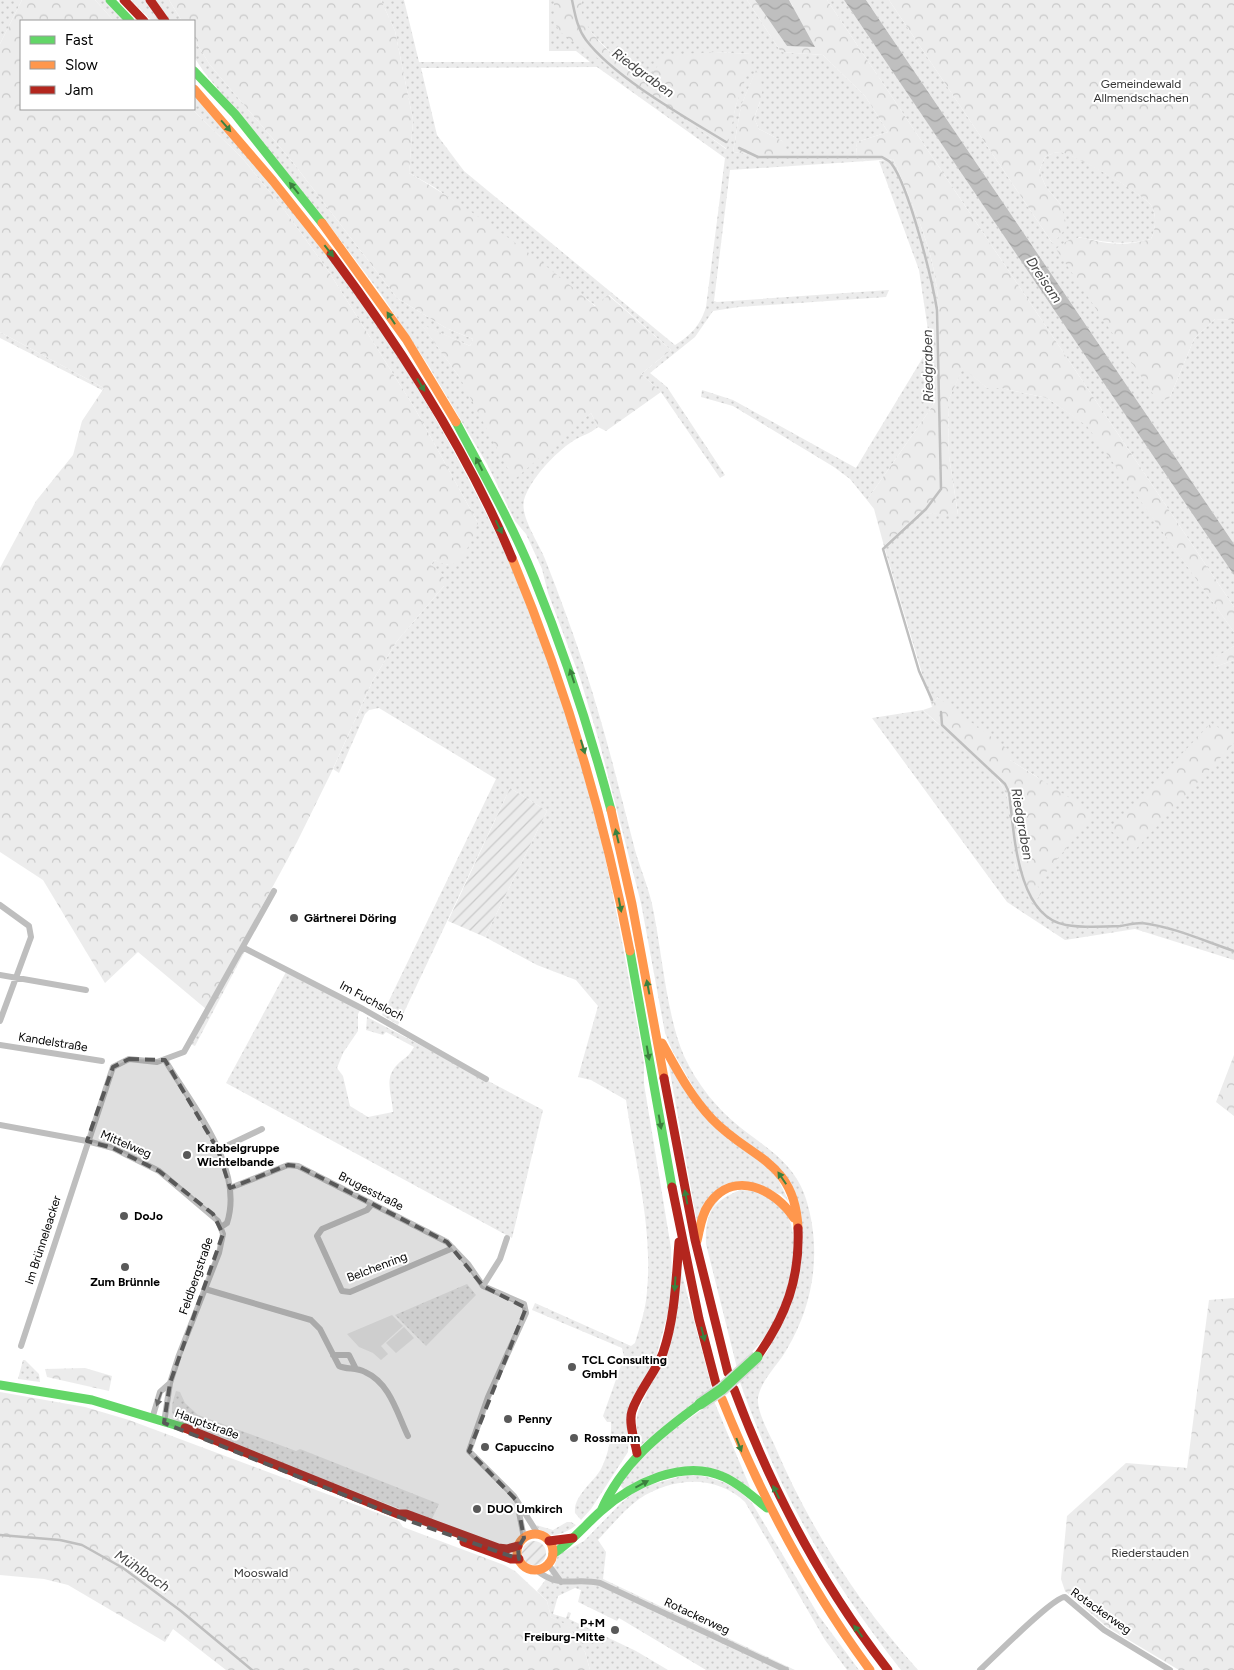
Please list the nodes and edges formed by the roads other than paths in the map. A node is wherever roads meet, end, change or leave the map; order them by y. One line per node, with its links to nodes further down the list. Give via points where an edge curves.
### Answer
1 (110, 0): 4 (main road)
2 (124, 0): 5 (main road)
3 (150, 0): 6 (main road)
4 (129, 20)
5 (143, 20)
6 (164, 20)
7 (195, 66): 9 (main road)
8 (195, 72): 9 (main road)
9 (206, 82): 18 (main road, one-way to 9, via 630,891 593,739 556,630 518,539 467,440 384,306 318,217)
10 (195, 90): 31 (main road, one-way to 31, via 349,276 450,434 512,554 560,676 610,851)
11 (274, 891): 13 (street)
12 (0, 905): 15 (street, via 29,926 30,937)
13 (244, 948): 20 (street, via 191,1043 184,1052); 22 (street, Im Fuchsloch, via 363,1009)
14 (0, 975): 15 (street)
15 (14, 978): 16 (street); 17 (street)
16 (86, 990)
17 (0, 1021)
18 (657, 1034): 29 (main road, one-way to 18, via 794,1200 778,1171 716,1123 693,1097); 33 (main road, one-way to 18)
19 (0, 1045): 21 (street, Kandelstraße)
20 (165, 1060): 25 (street, via 128,1059 113,1067); 26 (street, Feldbergstraße)
21 (102, 1061)
22 (486, 1079)
23 (0, 1125): 25 (street, Mittelweg)
24 (262, 1129): 26 (street)
25 (88, 1141): 30 (street, Mittelweg, via 113,1148 159,1171 212,1214); 37 (street, Im Brünneleacker)
26 (218, 1150): 27 (street, Feldbergstraße, via 226,1166)
27 (230, 1188): 28 (street, Brugesstraße, via 288,1166 298,1166); 30 (street, Feldbergstraße, via 230,1213 227,1223)
28 (372, 1204): 34 (street, Brugesstraße); 34 (street, Belchenring, via 367,1210 322,1229 317,1236 342,1291 350,1292)
29 (797, 1224): 33 (main road, via 776,1195 755,1185 741,1185 727,1189 710,1203); 49 (main road, bridge, via 797,1261 789,1300 772,1336 757,1356 722,1389)
30 (221, 1227): 36 (street, Feldbergstraße, via 222,1243)
31 (680, 1236): 42 (main road, one-way to 42); 49 (main road, one-way to 49, via 669,1329 652,1377 632,1411)
32 (507, 1238): 35 (street, via 500,1259)
33 (696, 1245): 40 (main road)
34 (453, 1248): 35 (street, Brugesstraße)
35 (484, 1286): 50 (street, Brugesstraße, via 524,1304 526,1312 488,1397 469,1451)
36 (206, 1290): 38 (street, via 312,1320); 41 (street, Feldbergstraße)
37 (20, 1346)
38 (333, 1355): 39 (street, via 344,1369); 39 (street, via 349,1355)
39 (354, 1367): 48 (street, via 381,1383 391,1396)
40 (728, 1373)
41 (170, 1383): 46 (street, Feldbergstraße, one-way to 46, via 160,1392); 47 (street, Feldbergstraße)
42 (716, 1384)
43 (0, 1385): 46 (main road, Hauptstraße, via 107,1403)
44 (734, 1389): 64 (main road, one-way to 44, via 840,1606 793,1527 751,1437)
45 (722, 1400): 51 (main road, one-way to 51)
46 (152, 1419): 47 (main road, Hauptstraße)
47 (164, 1423): 53 (main road, Hauptstraße)
48 (408, 1436)
49 (637, 1453): 52 (main road, via 613,1485)
50 (517, 1501): 54 (street, Brugesstraße); 57 (street)
51 (768, 1510): 52 (main road, one-way to 51, via 647,1482 692,1470 729,1479); 63 (main road, via 817,1597)
52 (601, 1511): 55 (main road)
53 (398, 1514): 57 (main road, Hauptstraße, via 406,1514 498,1548 507,1549); 58 (main road, Hauptstraße, via 510,1559)
54 (538, 1534): 56 (main road); 57 (main road, Hauptstraße)
55 (575, 1537): 56 (main road); 59 (main road)
56 (549, 1541): 59 (main road)
57 (521, 1542): 58 (main road)
58 (519, 1559): 60 (main road, Hauptstraße, via 525,1566)
59 (550, 1559): 60 (main road); 61 (street)
60 (535, 1569): 61 (street, via 549,1579)
61 (561, 1582): 62 (street, Rotackerweg, via 581,1580 600,1583)
62 (786, 1670)
63 (870, 1670)
64 (888, 1670)
65 (980, 1670): 66 (street, Rotackerweg, via 1042,1612 1060,1597 1065,1597 1104,1630)
66 (1170, 1670)

